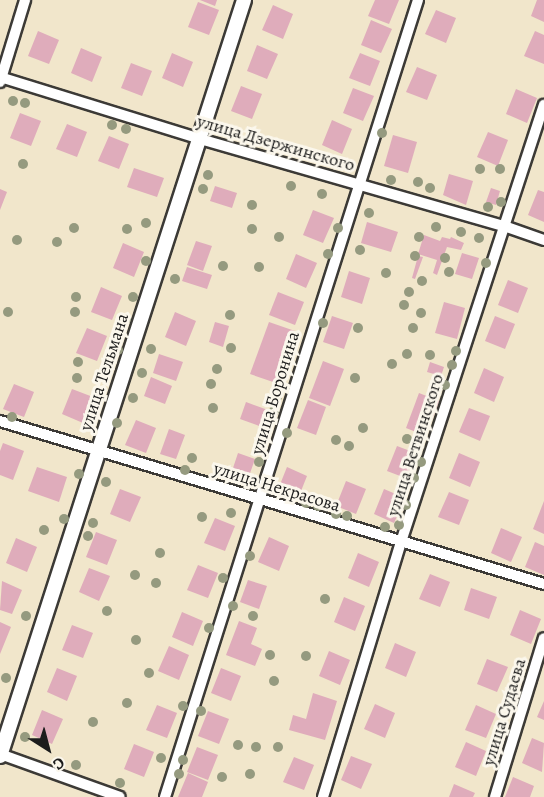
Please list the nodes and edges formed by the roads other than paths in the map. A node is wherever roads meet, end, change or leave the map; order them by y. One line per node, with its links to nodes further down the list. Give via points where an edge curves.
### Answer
1 (26, 0): 4 (street)
2 (244, 0): 6 (street, улица Тельмана)
3 (418, 0): 7 (street, улица Боронина)
4 (0, 79): 6 (street, улица Дзержинского)
5 (544, 105): 8 (street, улица Ветвинского)
6 (200, 138): 7 (street, улица Дзержинского); 11 (street, улица Тельмана)
7 (358, 184): 8 (street, улица Дзержинского); 12 (street, улица Боронина)
8 (504, 226): 9 (street, улица Дзержинского); 13 (street, улица Ветвинского)
9 (544, 240)
10 (0, 421): 11 (street, улица Некрасова)
11 (98, 449): 12 (street, улица Некрасова); 16 (street, улица Тельмана)
12 (259, 499): 13 (street, улица Некрасова); 18 (street, улица Боронина)
13 (401, 542): 14 (street, улица Некрасова); 19 (street, улица Ветвинского)
14 (544, 584)
15 (544, 638): 20 (street, улица Судаева)
16 (0, 755): 17 (street)
17 (120, 797)
18 (165, 797)
19 (323, 797)
20 (495, 797)

